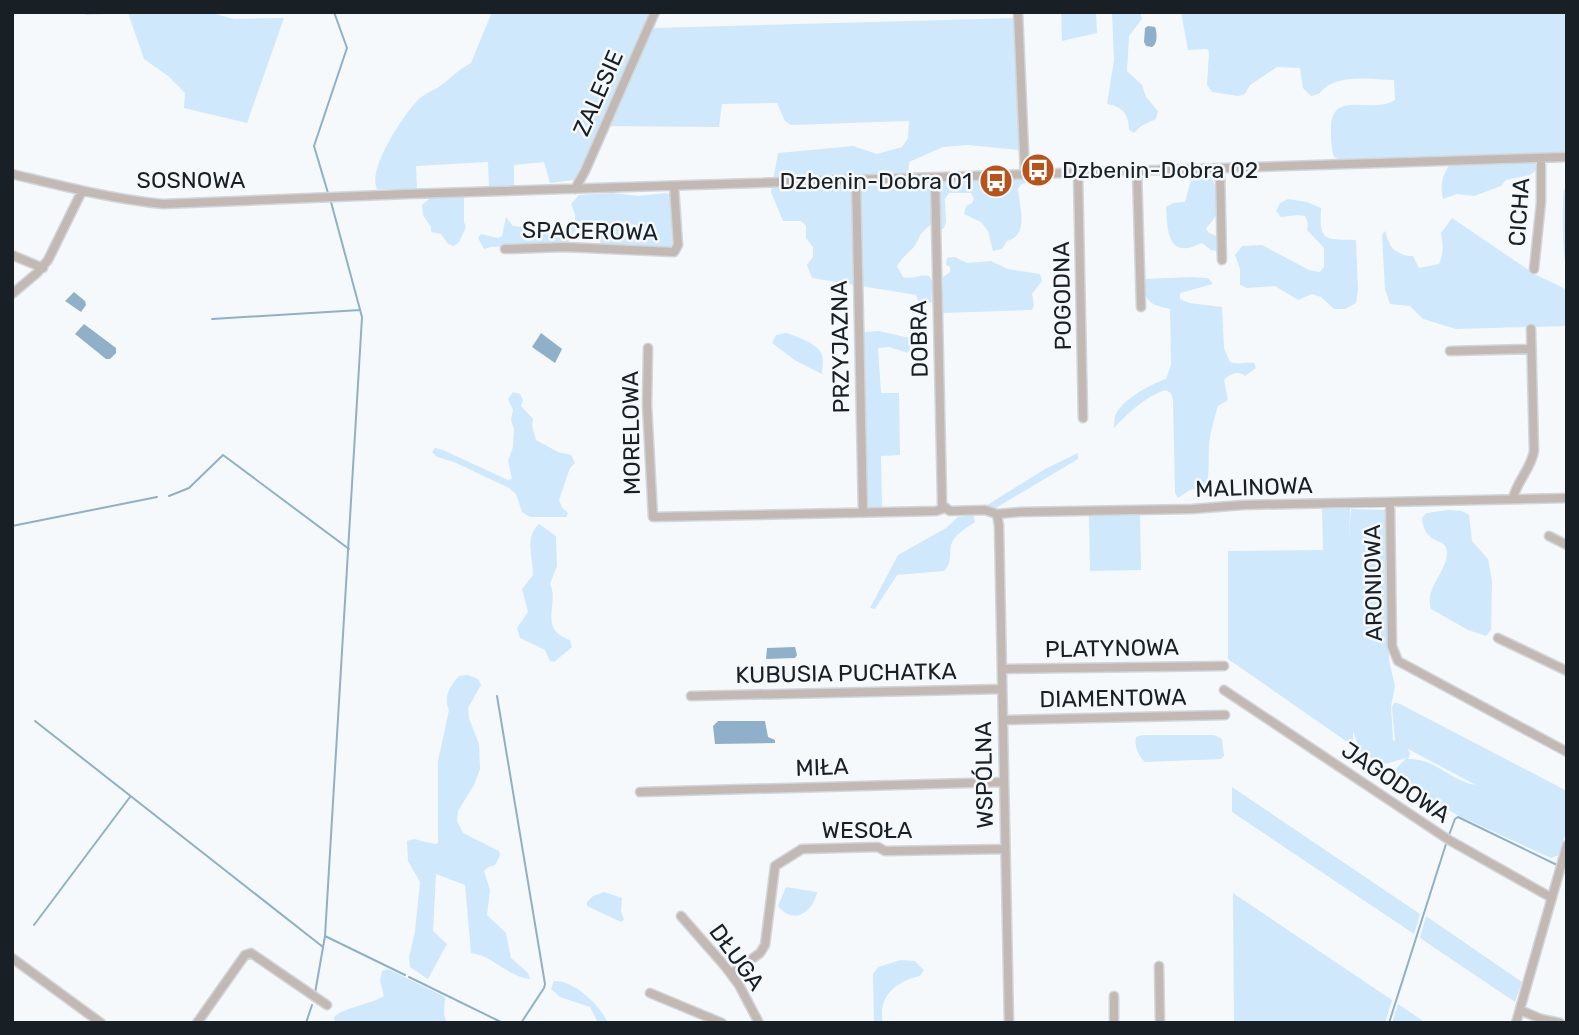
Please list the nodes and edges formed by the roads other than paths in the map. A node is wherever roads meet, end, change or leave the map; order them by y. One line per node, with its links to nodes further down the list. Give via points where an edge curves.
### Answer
1 (655, 12): 13 (street, ZALESIE)
2 (1018, 12): 9 (street)
3 (1567, 157): 4 (street, SOSNOWA)
4 (1541, 158): 5 (street, SOSNOWA); 19 (street, CICHA)
5 (1220, 169): 6 (street, SOSNOWA); 17 (street)
6 (1137, 172): 7 (street, SOSNOWA); 21 (street)
7 (1078, 173): 9 (street, SOSNOWA); 26 (street, POGODNA)
8 (12, 174): 14 (street, SOSNOWA)
9 (1025, 175): 10 (street, SOSNOWA)
10 (935, 178): 11 (street, SOSNOWA); 29 (street, DOBRA)
11 (856, 180): 12 (street, SOSNOWA); 31 (street, PRZYJAZNA)
12 (674, 186): 13 (street, SOSNOWA); 15 (street, SPACEROWA, via 678,245 674,252)
13 (575, 189): 14 (street, SOSNOWA, via 163,204)
14 (82, 191): 18 (street)
15 (505, 249)
16 (12, 255): 18 (street)
17 (1222, 260)
18 (43, 268): 20 (street)
19 (1534, 269)
20 (12, 294)
21 (1141, 307)
22 (1531, 329): 24 (street)
23 (648, 348): 33 (street, MORELOWA)
24 (1531, 349): 25 (street); 28 (street, via 1534,451)
25 (1450, 351)
26 (1083, 418)
27 (1567, 498): 28 (street, MALINOWA)
28 (1513, 499): 30 (street, MALINOWA)
29 (943, 503): 31 (street, MALINOWA, via 936,511); 32 (street, MALINOWA, via 950,511)
30 (1391, 503): 32 (street, MALINOWA); 45 (street, ARONIOWA, via 1392,646 1398,661)
31 (863, 513): 33 (street, MALINOWA)
32 (997, 514): 38 (street, WSPÓLNA)
33 (653, 517)
34 (1549, 536): 35 (street)
35 (1567, 545)
36 (1498, 638): 39 (street)
37 (1224, 666): 38 (street, PLATYNOWA)
38 (1002, 669): 40 (street, WSPÓLNA)
39 (1567, 671)
40 (1002, 689): 42 (street, KUBUSIA PUCHATKA); 44 (street, WSPÓLNA)
41 (1224, 690): 50 (street, JAGODOWA, via 1449,840)
42 (691, 696)
43 (1225, 715): 44 (street, DIAMENTOWA)
44 (1003, 720): 46 (street, WSPÓLNA)
45 (1567, 752)
46 (1004, 782): 47 (street, MIŁA); 49 (street, WSPÓLNA)
47 (640, 792)
48 (1567, 845): 50 (street)
49 (1005, 849): 54 (street, WESOŁA, via 802,849 775,866 765,945); 63 (street, WSPÓLNA)
50 (1552, 898): 58 (street)
51 (681, 916): 54 (street, DŁUGA)
52 (12, 958): 59 (street)
53 (1158, 966): 65 (street)
54 (731, 974): 62 (street, DŁUGA)
55 (650, 993): 61 (street)
56 (1114, 996): 64 (street)
57 (327, 1005): 60 (street, via 248,953)
58 (1520, 1010): 66 (street); 67 (street)
59 (101, 1023)
60 (197, 1023)
61 (722, 1023)
62 (759, 1023)
63 (1009, 1023)
64 (1114, 1023)
65 (1160, 1023)
66 (1516, 1023)
67 (1560, 1023)

